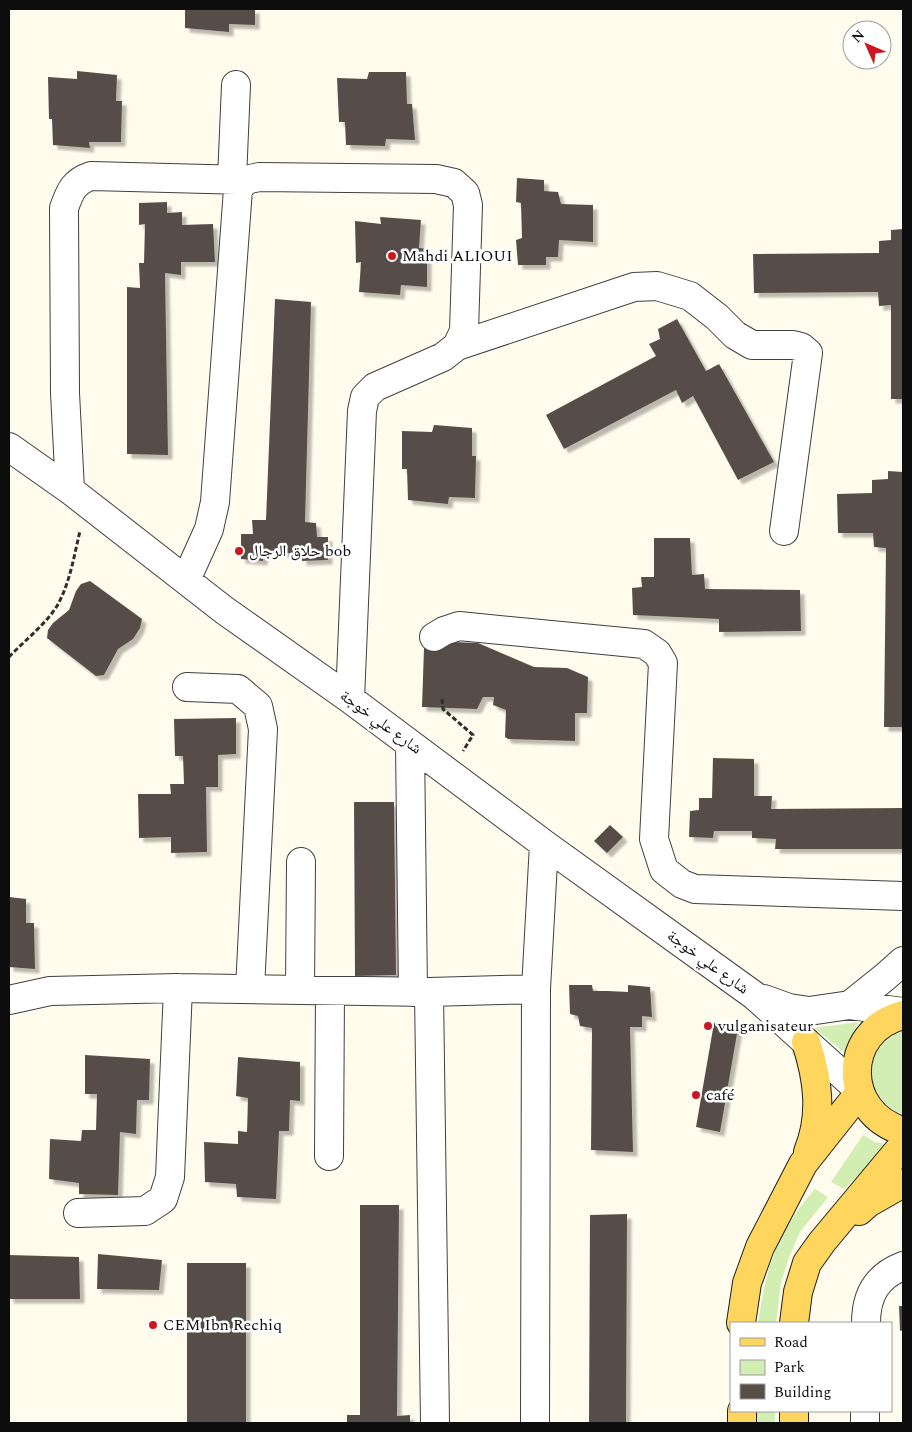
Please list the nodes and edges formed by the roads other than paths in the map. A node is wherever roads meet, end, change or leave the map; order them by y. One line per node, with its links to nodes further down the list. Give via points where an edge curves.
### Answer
1 (236, 85): 2 (street)
2 (239, 179): 3 (street, via 259,176 436,179 454,183 466,192 464,331); 5 (street, via 91,176 80,180 71,191 64,208 65,393); 7 (street, via 215,502 209,529)
3 (457, 346): 6 (street, via 634,288 657,286 690,296 735,335 752,345 793,344 801,348 808,353); 10 (street, via 443,357 375,387 365,397 361,421)
4 (9, 447): 5 (street, شارع علي خوجة)
5 (79, 497): 7 (street, شارع علي خوجة)
6 (784, 531)
7 (186, 580): 10 (street, شارع علي خوجة)
8 (434, 637): 14 (street, via 459,626 644,644 657,653 662,663 654,839 664,870 682,884 695,889)
9 (187, 687): 18 (street, via 238,689 258,706 263,729)
10 (350, 699): 11 (street, شارع علي خوجة)
11 (410, 744): 12 (street, شارع علي خوجة); 21 (street)
12 (544, 844): 17 (street); 22 (street, شارع علي خوجة)
13 (301, 862): 19 (street)
14 (903, 896)
15 (903, 961): 24 (street)
16 (178, 988): 18 (street); 23 (street, via 50,992); 33 (street, via 170,1176 162,1200 145,1211)
17 (536, 988): 21 (street); 40 (street)
18 (250, 989): 19 (street)
19 (300, 990): 20 (street)
20 (330, 991): 21 (street); 30 (street)
21 (421, 992): 39 (street)
22 (755, 996): 24 (street, via 788,1008 809,1011); 26 (street)
23 (9, 1000)
24 (850, 1005): 25 (street)
25 (903, 1014): 27 (main road, via 878,1026 867,1039 859,1055 856,1072)
26 (806, 1042): 27 (street); 31 (main road, via 814,1066 818,1116)
27 (859, 1091): 28 (main road, via 881,1121); 31 (main road)
28 (903, 1131)
29 (903, 1145): 34 (main road)
30 (329, 1156)
31 (803, 1164): 36 (main road, via 760,1247 747,1283)
32 (903, 1183): 34 (main road, via 868,1203)
33 (78, 1212)
34 (822, 1242): 37 (main road, via 807,1263 798,1292)
35 (903, 1266): 38 (street, via 892,1270 875,1286)
36 (740, 1322)
37 (794, 1322)
38 (866, 1322)
39 (435, 1423)
40 (535, 1423)

